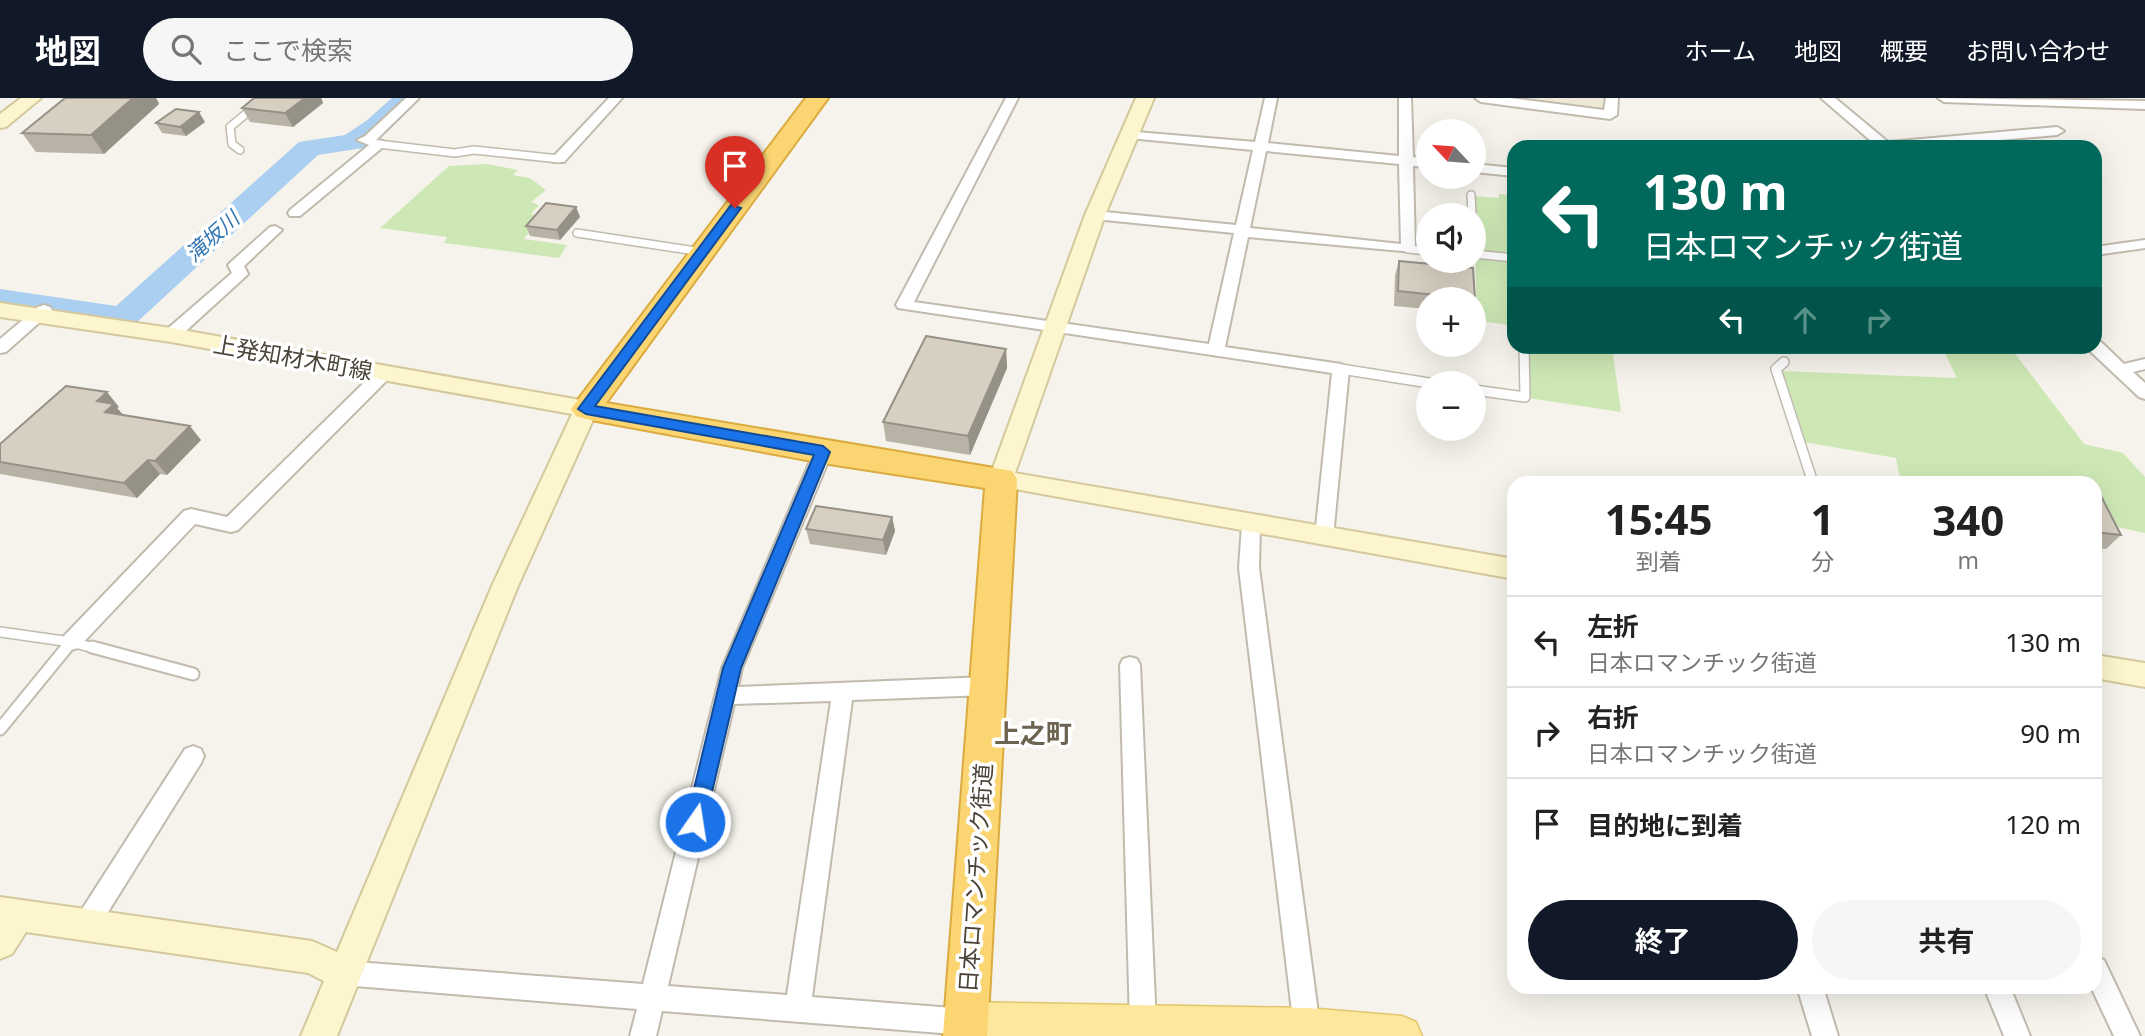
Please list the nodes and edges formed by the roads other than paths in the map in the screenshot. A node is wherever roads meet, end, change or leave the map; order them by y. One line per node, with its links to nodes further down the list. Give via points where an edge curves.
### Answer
1 (32, 98): 15 (street)
2 (265, 98): 22 (lane, via 230,127 232,144)
3 (413, 98): 20 (street)
4 (614, 98): 23 (street)
5 (817, 98): 39 (highway)
6 (1012, 98): 44 (street, via 904,305)
7 (1144, 98): 17 (street)
8 (1271, 98): 21 (street)
9 (1405, 98): 24 (street)
10 (1481, 98): 11 (street, via 1610,115)
11 (1612, 98)
12 (1828, 98): 18 (street)
13 (1944, 98): 14 (street)
14 (2136, 103)
15 (0, 123)
16 (2057, 131): 19 (street)
17 (1129, 134): 21 (street); 31 (street)
18 (1878, 140)
19 (1954, 140)
20 (370, 142): 23 (lane); 30 (street)
21 (1261, 147): 24 (street); 33 (street)
22 (240, 150)
23 (559, 159)
24 (1407, 161): 25 (street); 36 (street)
25 (1416, 162)
26 (1486, 169): 27 (street)
27 (1507, 171)
28 (1471, 195): 29 (lane)
29 (1471, 203)
30 (295, 213)
31 (1096, 215): 33 (street); 44 (street)
32 (275, 230): 45 (street, via 236,265 240,274)
33 (1242, 231): 36 (street); 47 (street)
34 (577, 233): 39 (lane)
35 (2145, 244): 38 (street)
36 (1408, 249): 37 (lane)
37 (1416, 250)
38 (2102, 250)
39 (702, 252): 58 (highway)
40 (1486, 255): 41 (lane)
41 (1507, 257)
42 (0, 310): 43 (street, 上発知材木町線)
43 (41, 313): 45 (street, 上発知材木町線); 46 (street)
44 (1054, 327): 47 (street); 61 (street)
45 (171, 335): 54 (street, 上発知材木町線)
46 (0, 348)
47 (1216, 350): 52 (street)
48 (2102, 352): 53 (street)
49 (1524, 354): 56 (lane, via 1525,397)
50 (1784, 362): 60 (lane, via 1776,369)
51 (2145, 364): 53 (street)
52 (1340, 369): 55 (lane); 63 (street)
53 (2122, 370): 57 (street)
54 (384, 373): 58 (street, 上発知材木町線); 66 (street, via 231,525 191,516)
55 (1416, 381)
56 (1486, 392)
57 (2145, 393)
58 (586, 409): 59 (highway); 78 (street, via 505,586)
59 (823, 452): 61 (highway); 73 (street, via 732,668)
60 (1810, 476)
61 (1001, 479): 62 (street); 71 (highway, 日本ロマンチック街道)
62 (1251, 525): 63 (street); 86 (street, via 1249,568)
63 (1324, 537): 64 (street)
64 (1507, 568)
65 (0, 632): 66 (lane)
66 (71, 642): 69 (lane); 74 (lane)
67 (1130, 665): 84 (street)
68 (2102, 668): 70 (street)
69 (193, 674)
70 (2145, 675)
71 (987, 686): 72 (street); 85 (highway, 日本ロマンチック街道)
72 (843, 691): 73 (street); 83 (street)
73 (725, 696): 82 (street)
74 (0, 729)
75 (193, 756): 77 (street)
76 (6, 924): 77 (street)
77 (86, 925): 78 (street, via 312,957)
78 (343, 973): 82 (street); 87 (street)
79 (2102, 984): 92 (street)
80 (1812, 994): 90 (street)
81 (2000, 994): 91 (street)
82 (653, 999): 83 (street); 88 (street)
83 (798, 1010): 85 (street)
84 (1143, 1025): 85 (main road); 86 (main road)
85 (965, 1029)
86 (1314, 1031): 89 (main road)
87 (318, 1036)
88 (643, 1036)
89 (1402, 1036)
90 (1825, 1036)
91 (2017, 1036)
92 (2127, 1036)

